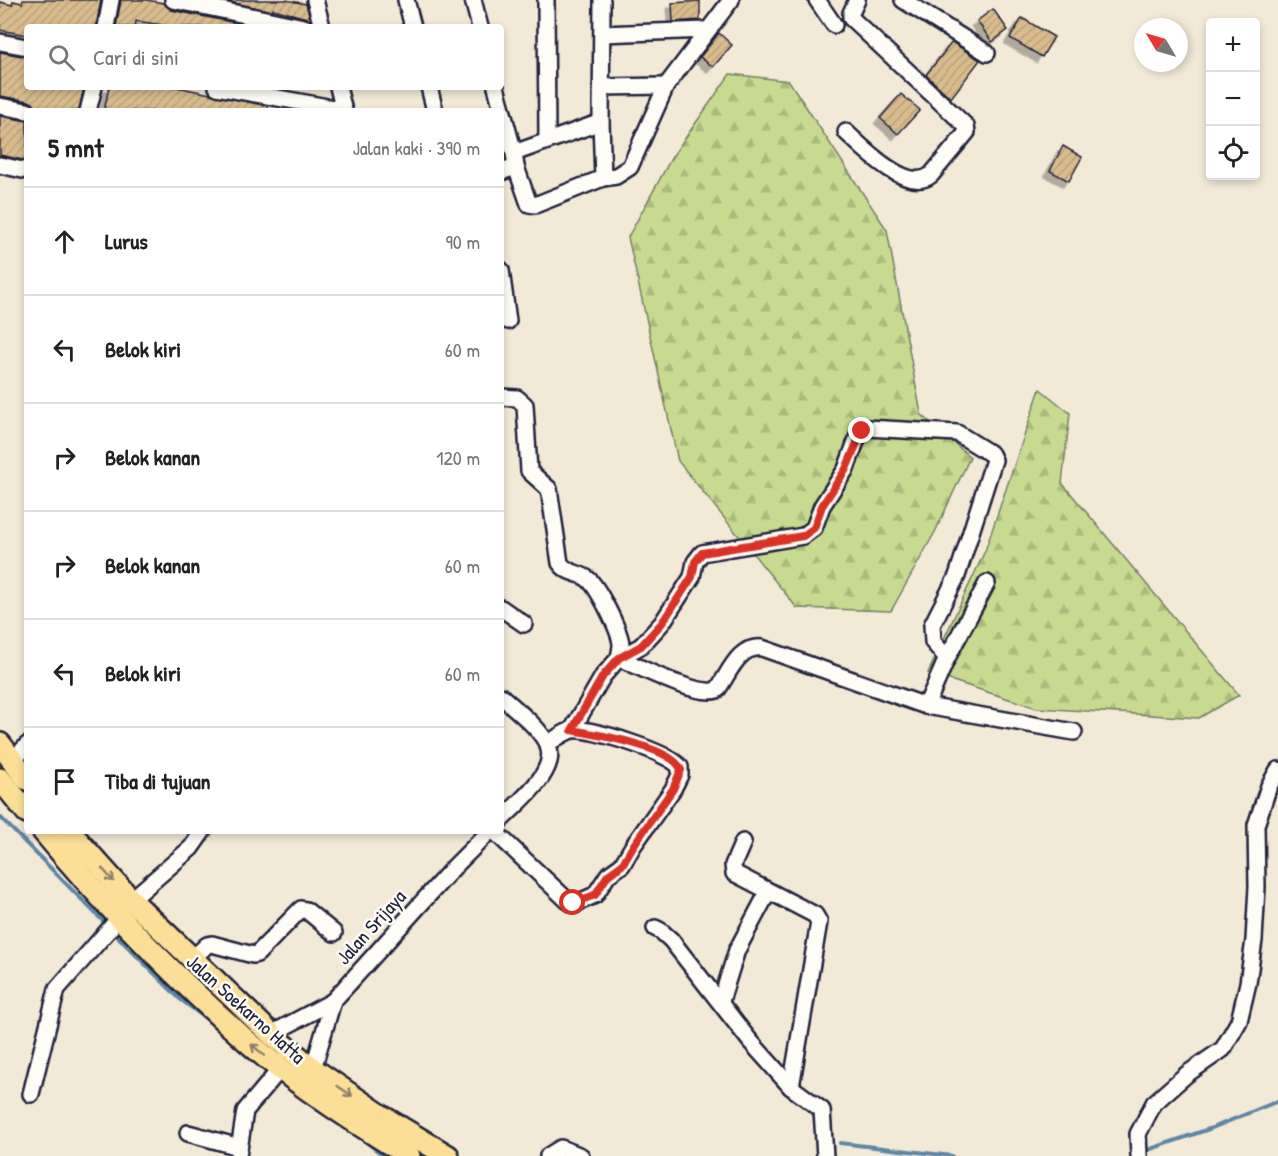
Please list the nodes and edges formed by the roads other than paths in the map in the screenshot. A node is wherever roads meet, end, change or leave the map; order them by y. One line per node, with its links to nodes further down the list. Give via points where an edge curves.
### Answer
1 (111, 0): 12 (street)
2 (173, 0): 13 (street)
3 (315, 0): 14 (street)
4 (406, 0): 15 (street)
5 (473, 0): 16 (street)
6 (546, 0): 42 (street)
7 (603, 0): 19 (street)
8 (731, 0): 18 (street)
9 (817, 0): 17 (street)
10 (857, 0): 41 (street, via 851,18 967,132 932,175 923,179 876,161)
11 (903, 0): 22 (street)
12 (107, 24)
13 (289, 24)
14 (321, 24)
15 (412, 24)
16 (479, 24)
17 (834, 25)
18 (707, 30): 19 (street); 23 (street)
19 (602, 34): 24 (street)
20 (0, 42): 21 (street)
21 (24, 46)
22 (987, 53)
23 (666, 86): 24 (street); 46 (street, via 634,162 616,176)
24 (601, 87): 39 (street)
25 (93, 90): 32 (street)
26 (232, 90): 30 (street)
27 (339, 90): 35 (street)
28 (430, 90): 36 (street)
29 (497, 90): 37 (street)
30 (252, 94): 33 (street); 34 (street)
31 (0, 105): 38 (street)
32 (89, 108)
33 (255, 108)
34 (332, 108)
35 (343, 108)
36 (434, 108)
37 (500, 108)
38 (24, 110)
39 (601, 122): 42 (street); 46 (street)
40 (504, 131): 43 (street)
41 (846, 132)
42 (547, 141): 43 (street)
43 (510, 164): 46 (street, via 531,205)
44 (0, 165): 45 (street)
45 (24, 170)
46 (603, 178)
47 (504, 292): 48 (street)
48 (508, 321)
49 (504, 397): 53 (street, via 517,398 525,405 529,471 549,489 560,563 594,586 619,635)
50 (987, 583): 54 (street)
51 (504, 610): 52 (street)
52 (524, 624)
53 (619, 658): 54 (street, via 650,638 692,577 702,553 803,536 814,528 822,506 846,469 858,436 873,427 957,433 991,454 994,460 957,576 932,625 933,642); 56 (street, via 695,690 712,692 721,686 740,655 754,647 762,648); 57 (street, via 603,676)
54 (947, 658): 56 (street)
55 (504, 699): 60 (street)
56 (926, 706): 58 (street)
57 (572, 730): 60 (street); 72 (street, via 647,748 680,766 673,789 622,865 608,875 595,895 571,903)
58 (1074, 732)
59 (0, 744): 62 (highway)
60 (548, 744): 67 (street, via 549,762 539,781)
61 (24, 748): 62 (street)
62 (13, 761): 64 (highway)
63 (1278, 770): 93 (street, via 1256,825 1254,940 1239,1020 1223,1049 1154,1102 1138,1134)
64 (24, 775)
65 (0, 779): 66 (highway)
66 (24, 808)
67 (504, 817)
68 (46, 834): 75 (highway, Jalan Soekarno Hatta)
69 (71, 834): 75 (highway, Jalan Soekarno Hatta, one-way to 75)
70 (201, 834): 75 (street)
71 (489, 834): 79 (street, Jalan Srijaya, via 453,868)
72 (495, 834)
73 (742, 842): 74 (street, via 733,871)
74 (768, 892): 80 (street, via 737,950); 84 (street, via 815,915 819,922)
75 (121, 914): 78 (highway, Jalan Soekarno Hatta); 83 (highway, Jalan Soekarno Hatta, one-way to 75); 85 (street, via 60,982 53,997)
76 (655, 928): 80 (street, via 671,940)
77 (334, 933): 78 (street, via 301,909 256,954 212,944)
78 (191, 960): 81 (highway, Jalan Soekarno Hatta)
79 (333, 1001): 81 (street); 82 (street, Jalan Srijaya)
80 (721, 1001): 84 (street)
81 (271, 1034): 82 (highway, Jalan Soekarno Hatta)
82 (313, 1069): 89 (highway, Jalan Soekarno Hatta, one-way to 89)
83 (280, 1070): 87 (street, via 250,1103 243,1118); 88 (highway, Jalan Soekarno Hatta)
84 (791, 1087): 92 (street, via 822,1110)
85 (31, 1094)
86 (188, 1133): 87 (street)
87 (238, 1151)
88 (409, 1156)
89 (448, 1156)
90 (548, 1156): 91 (street, via 561,1148)
91 (581, 1156)
92 (825, 1156)
93 (1139, 1156)

